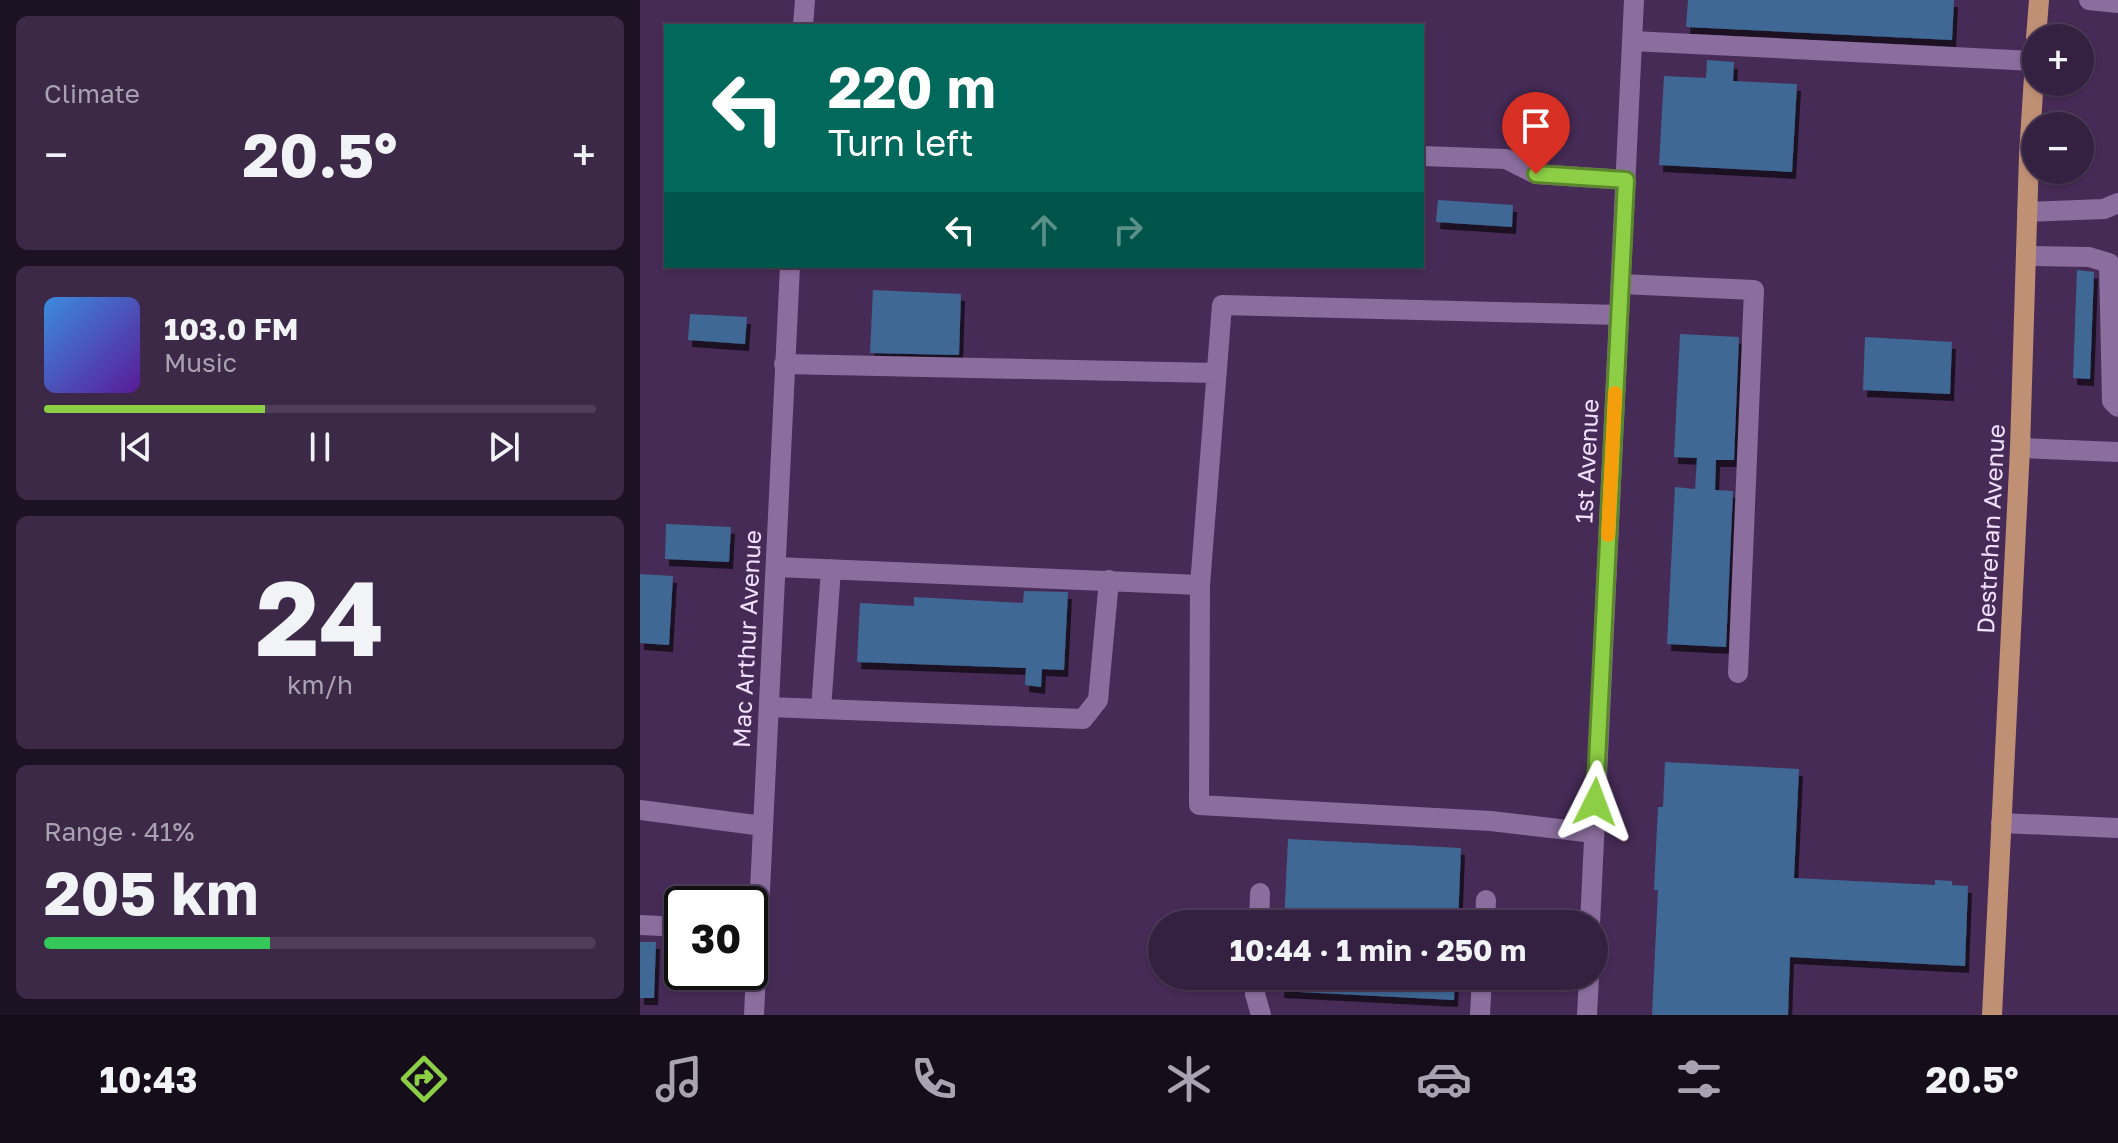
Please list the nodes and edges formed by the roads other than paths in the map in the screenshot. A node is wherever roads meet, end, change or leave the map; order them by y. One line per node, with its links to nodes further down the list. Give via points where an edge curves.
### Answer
1 (805, 0): 6 (street)
2 (1634, 0): 8 (street, 1st Avenue)
3 (2039, 0): 7 (main road)
4 (2089, 0): 5 (street)
5 (2118, 3)
6 (803, 24)
7 (2037, 24)
8 (1632, 41): 9 (street); 12 (street, 1st Avenue)
9 (2022, 60)
10 (2033, 96): 14 (main road, Destrehan Avenue)
11 (1424, 156): 12 (street, via 1506,159 1536,174)
12 (1626, 180): 17 (street, 1st Avenue)
13 (2118, 203): 14 (street, via 2104,209)
14 (2027, 212): 15 (main road, Destrehan Avenue)
15 (2026, 256): 21 (street, via 2089,257 2109,263 2112,401); 22 (main road, Destrehan Avenue)
16 (790, 268): 19 (street, Mac Arthur Avenue)
17 (1621, 284): 18 (street, 1st Avenue); 28 (street, via 1754,290)
18 (1619, 315): 20 (street, via 1222,305); 35 (street, 1st Avenue)
19 (784, 364): 20 (street); 24 (street, Mac Arthur Avenue)
20 (1216, 373): 27 (street)
21 (2118, 407)
22 (2020, 448): 23 (street); 32 (main road, Destrehan Avenue)
23 (2118, 452)
24 (776, 567): 25 (street); 29 (street, Mac Arthur Avenue)
25 (831, 569): 26 (street); 30 (street)
26 (1109, 580): 27 (street); 30 (street, via 1098,700 1083,719)
27 (1200, 585): 35 (street, via 1199,805 1491,821)
28 (1738, 673)
29 (769, 707): 30 (street); 33 (street, Mac Arthur Avenue)
30 (821, 709)
31 (640, 810): 33 (street)
32 (2001, 823): 34 (street); 52 (main road, Destrehan Avenue)
33 (763, 826): 36 (street, Mac Arthur Avenue)
34 (2118, 828)
35 (1594, 833): 41 (street, 1st Avenue)
36 (758, 886)
37 (1260, 893): 39 (street)
38 (1486, 900): 40 (street)
39 (1259, 910)
40 (1486, 910)
41 (1591, 910)
42 (640, 925): 43 (street)
43 (664, 926)
44 (754, 990): 48 (street, Mac Arthur Avenue)
45 (1255, 990): 49 (street)
46 (1481, 990): 50 (street)
47 (1588, 990): 51 (street)
48 (754, 1015)
49 (1261, 1015)
50 (1480, 1015)
51 (1587, 1015)
52 (1992, 1015)

